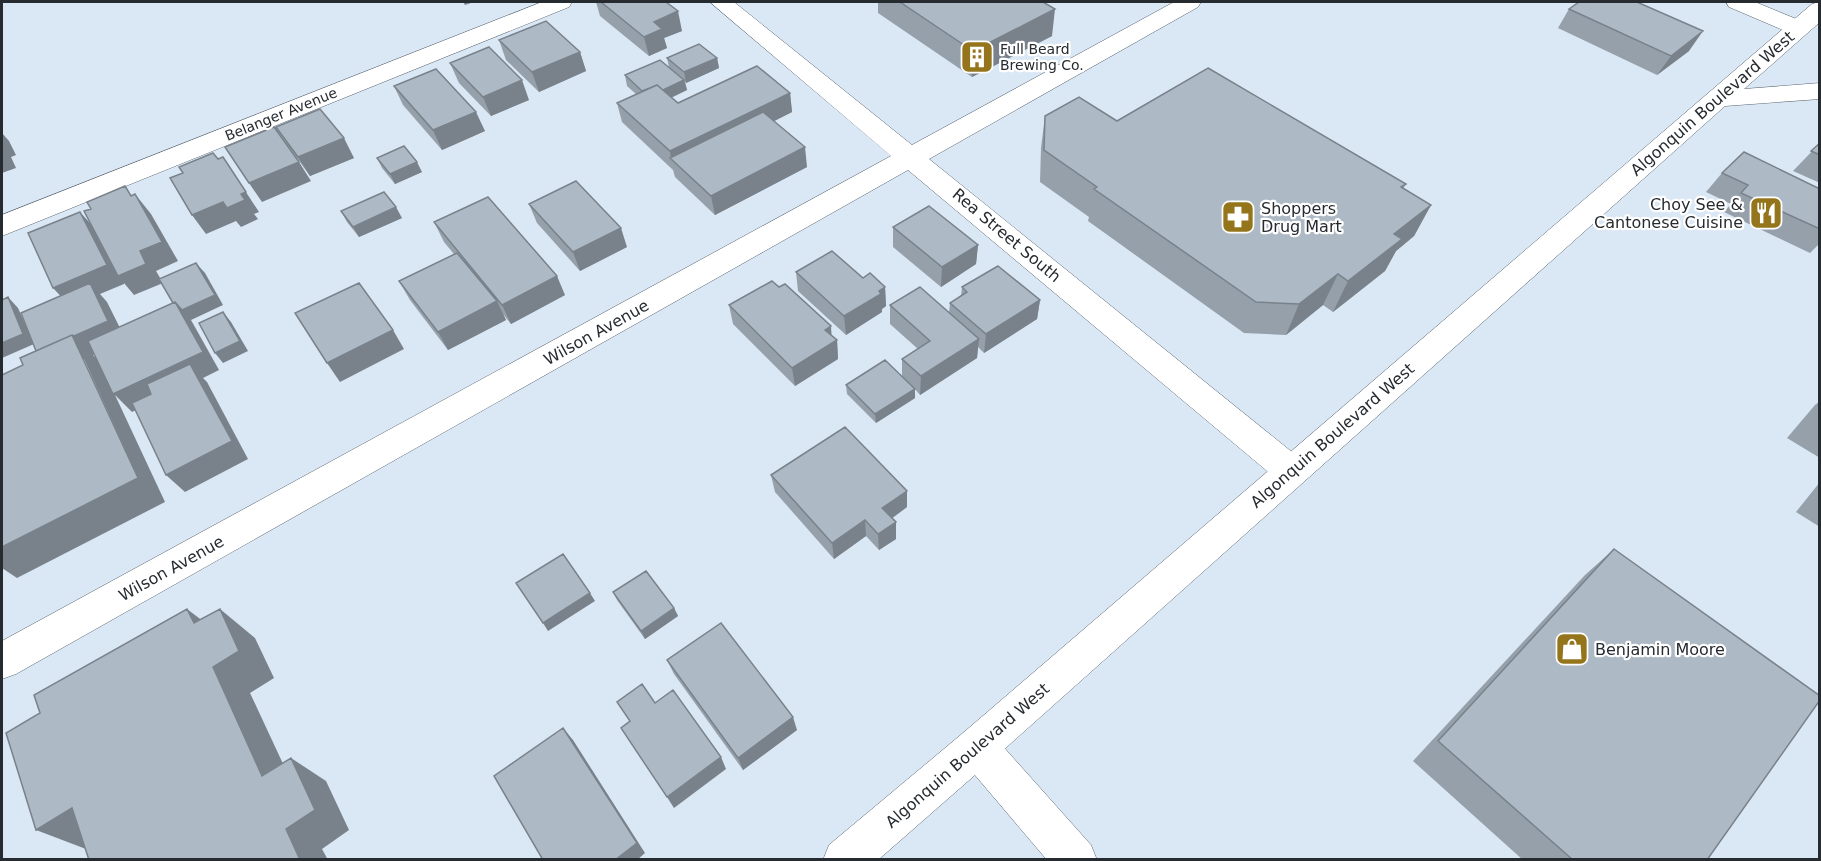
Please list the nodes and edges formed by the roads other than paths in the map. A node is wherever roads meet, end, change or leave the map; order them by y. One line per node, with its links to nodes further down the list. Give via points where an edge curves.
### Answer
1 (561, 2): 10 (street, Belanger Avenue)
2 (721, 2): 9 (street, Rea Street South)
3 (1190, 2): 9 (street, Wilson Avenue)
4 (1737, 2): 6 (street)
5 (1820, 9): 6 (street, Algonquin Boulevard West)
6 (1809, 32): 8 (street, Algonquin Boulevard West)
7 (1820, 91): 8 (street)
8 (1716, 99): 11 (street, Algonquin Boulevard West)
9 (912, 157): 11 (street, Rea Street South); 12 (street, Wilson Avenue)
10 (2, 226)
11 (1291, 471): 13 (street, Algonquin Boulevard West)
12 (2, 661)
13 (977, 747): 14 (street, Algonquin Boulevard West); 15 (street)
14 (844, 860)
15 (1076, 860)

